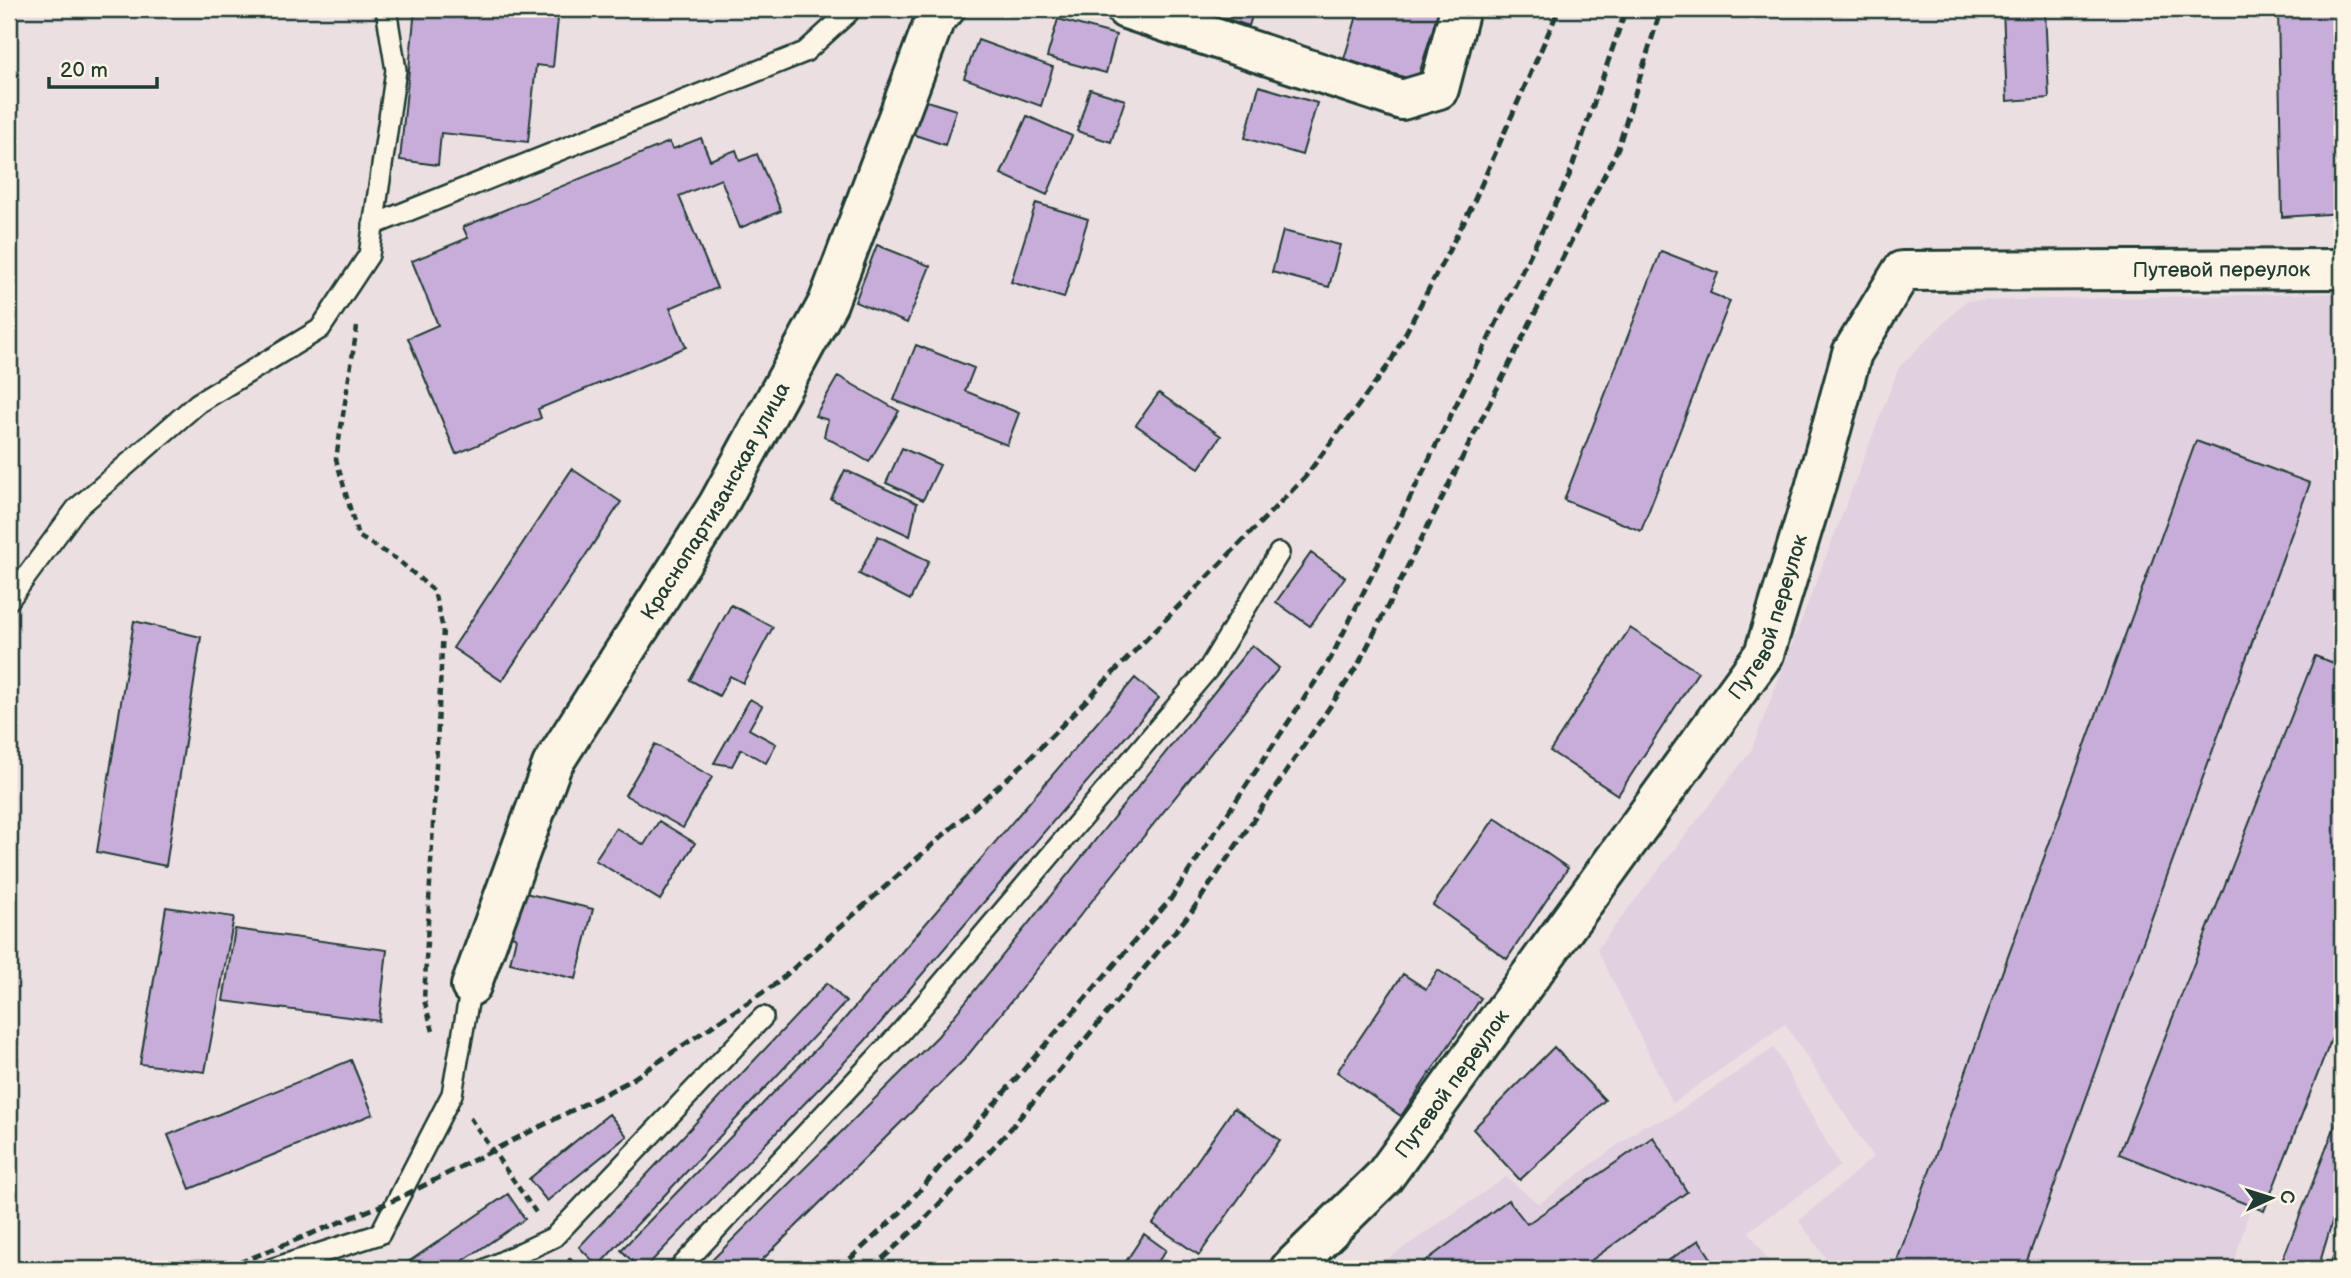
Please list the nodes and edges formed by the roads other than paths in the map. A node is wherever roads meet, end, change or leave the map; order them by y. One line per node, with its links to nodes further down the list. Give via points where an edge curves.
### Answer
1 (386, 9): 6 (lane, via 396,70)
2 (847, 9): 6 (lane, via 848,13 805,52)
3 (945, 9): 10 (street, Краснопартизанская улица, via 935,19 828,303 718,505 552,765)
4 (1126, 9): 5 (street, via 1402,100 1439,89)
5 (1460, 9)
6 (373, 225): 9 (lane, via 369,255 320,329 198,403 76,509)
7 (2342, 269): 15 (street, Путевой переулок, via 1902,271 1852,353 1764,654 1384,1177)
8 (1279, 553): 14 (lane, via 1209,668 900,1033)
9 (9, 600)
10 (471, 986): 12 (lane, via 452,1094 380,1234)
11 (763, 1017): 13 (lane, via 554,1237)
12 (271, 1269)
13 (486, 1269)
14 (679, 1269)
15 (1290, 1269)

